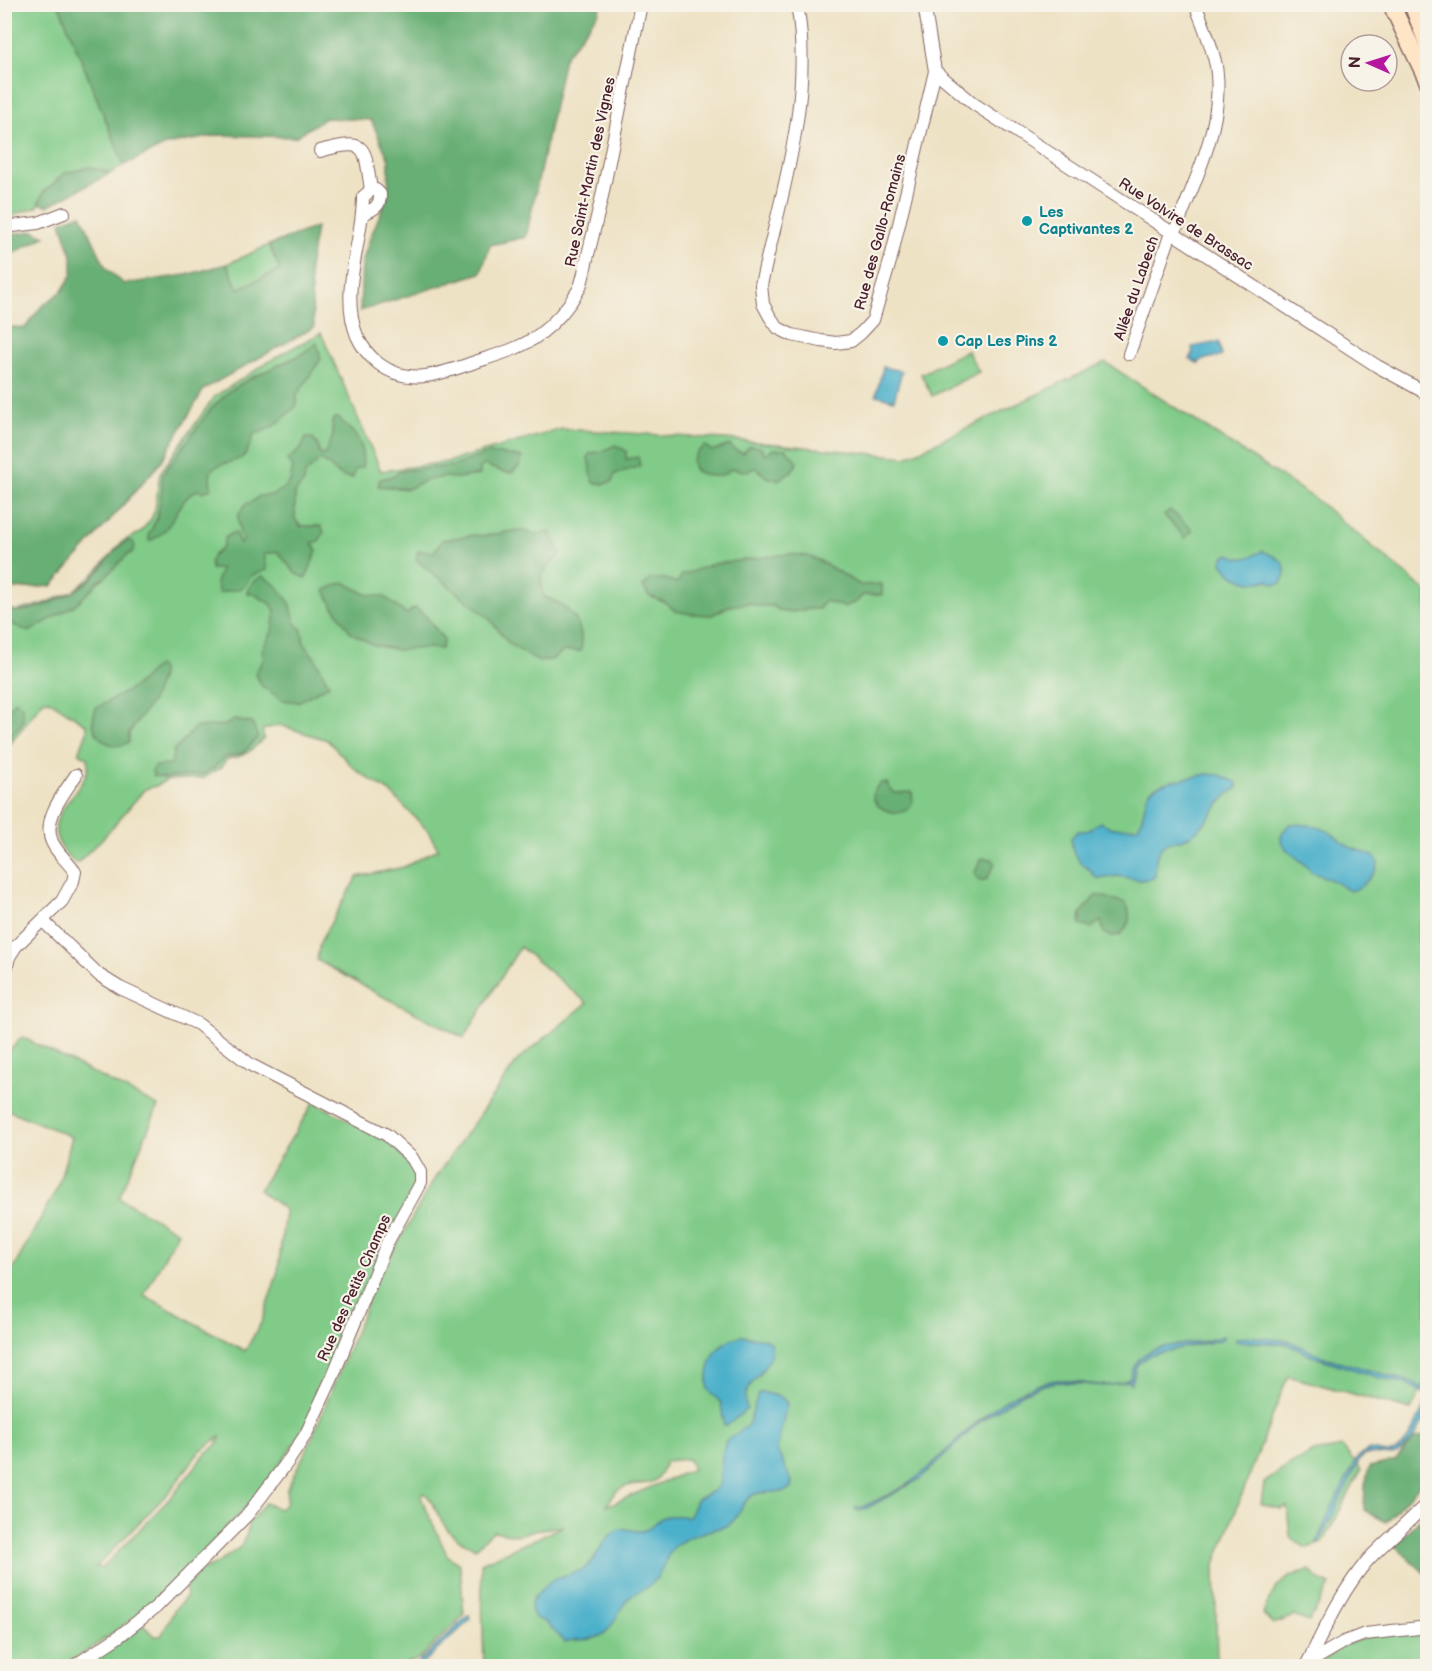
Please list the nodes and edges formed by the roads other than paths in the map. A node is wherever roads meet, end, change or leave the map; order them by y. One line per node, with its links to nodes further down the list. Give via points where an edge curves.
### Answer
1 (641, 4): 10 (street, Rue Saint-Martin des Vignes, via 580,287 546,329 520,346 417,378 398,375 374,361 358,338 350,300 363,214 372,210 380,194 370,190 361,147 346,144)
2 (797, 4): 8 (street, Rue des Gallo-Romains, via 801,56 796,121 790,164 760,285 770,317 778,328 792,335 843,342 856,337 873,320)
3 (924, 4): 8 (street, Rue des Gallo-Romains)
4 (1195, 4): 13 (street, Allée du Labech, via 1214,55 1218,94 1206,153)
5 (1392, 4): 9 (street)
6 (1412, 4): 7 (street)
7 (1428, 46)
8 (935, 71): 13 (street, Rue Volvire de Brassac, via 974,104)
9 (1428, 82)
10 (320, 151)
11 (64, 213): 12 (street, via 38,223)
12 (4, 227)
13 (1173, 233): 14 (street, Allée du Labech); 15 (street, Rue Volvire de Brassac, via 1377,366)
14 (1129, 354)
15 (1428, 394)
16 (76, 774): 17 (street, via 52,815 49,830 53,844 75,872 73,881 62,901)
17 (43, 921): 18 (street, via 16,946); 22 (street, Rue des Petits Champs, via 99,975 198,1024 250,1065 387,1135 412,1158 420,1172 420,1183 387,1243 306,1434 289,1460 248,1514 156,1607)
18 (4, 980)
19 (1428, 1502): 21 (street, via 1351,1582)
20 (1428, 1627): 21 (street, via 1365,1634)
21 (1307, 1665)
22 (74, 1666)

